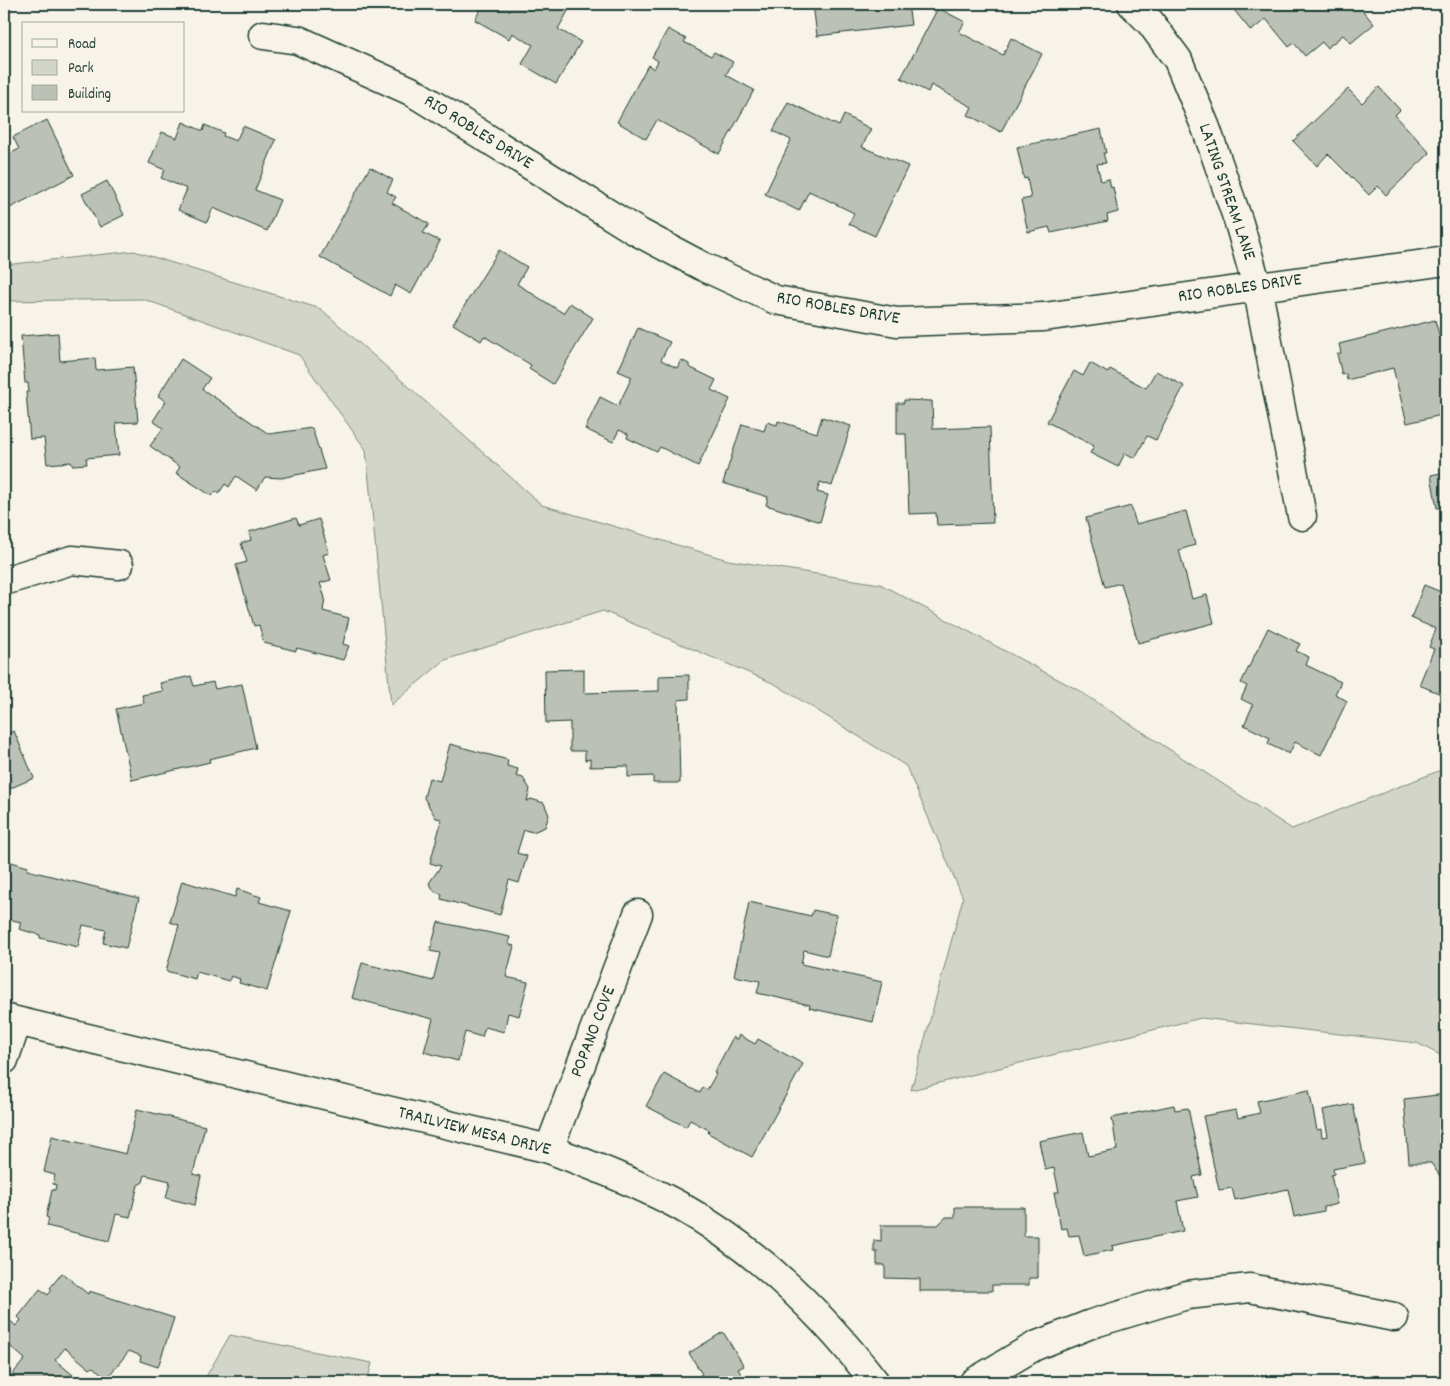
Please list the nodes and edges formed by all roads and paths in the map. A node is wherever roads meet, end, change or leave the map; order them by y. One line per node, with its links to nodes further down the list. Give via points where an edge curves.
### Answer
1 (1132, 4): 4 (street, LATING STREAM LANE, via 1178,60 1206,128)
2 (263, 34): 4 (street, RIO ROBLES DRIVE, via 298,40 411,90 636,231 776,300 906,322 1044,317)
3 (1446, 260): 4 (street, RIO ROBLES DRIVE)
4 (1257, 286): 5 (street, LATING STREAM LANE)
5 (1302, 516)
6 (119, 565): 7 (street, via 72,560)
7 (4, 581)
8 (638, 914): 11 (street, POPANO COVE)
9 (11, 1020): 10 (street); 11 (street, TRAILVIEW MESA DRIVE)
10 (4, 1060)
11 (549, 1149): 13 (street, TRAILVIEW MESA DRIVE, via 629,1180 679,1206 752,1254 804,1301)
12 (1394, 1317): 14 (street, via 1250,1288 1187,1295 1091,1324 1035,1346)
13 (875, 1382)
14 (974, 1382)

